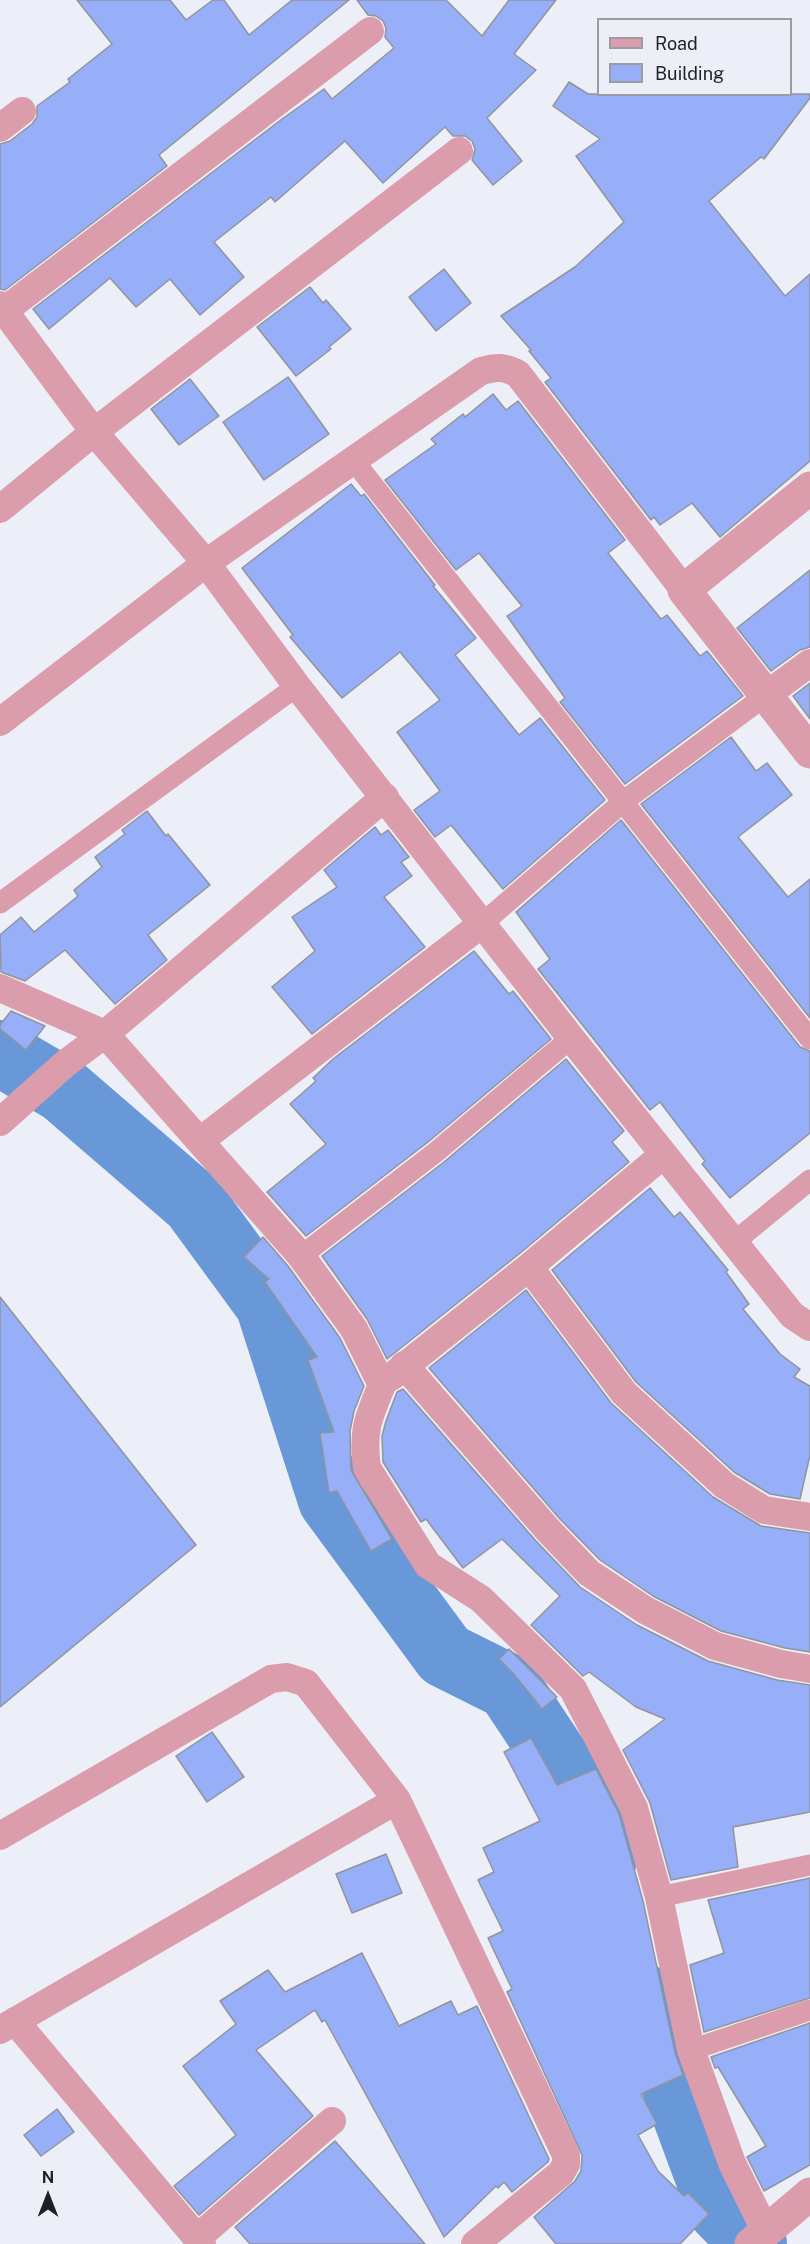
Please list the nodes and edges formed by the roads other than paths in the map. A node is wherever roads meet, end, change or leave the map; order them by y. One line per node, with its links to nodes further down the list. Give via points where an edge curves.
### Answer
1 (370, 31): 3 (street)
2 (459, 151): 4 (street)
3 (2, 310): 4 (street)
4 (94, 432): 7 (street); 8 (street)
5 (354, 461): 8 (street); 9 (street, via 482,371 507,368 518,374); 16 (street)
6 (810, 488): 9 (street)
7 (0, 509)
8 (206, 563): 11 (street); 13 (street)
9 (684, 590): 12 (street)
10 (810, 663): 12 (street)
11 (297, 686): 15 (street); 17 (street)
12 (765, 696): 14 (street); 16 (street)
13 (0, 722)
14 (810, 752)
15 (385, 796): 18 (street); 20 (street)
16 (624, 801): 18 (street); 22 (street)
17 (0, 903)
18 (483, 923): 21 (street); 24 (street)
19 (0, 988): 20 (street)
20 (105, 1034): 23 (street); 24 (street)
21 (571, 1038): 25 (street); 28 (street, via 436,1152)
22 (810, 1039)
23 (0, 1122)
24 (200, 1141): 28 (street)
25 (663, 1155): 27 (street); 29 (street)
26 (810, 1180): 27 (street)
27 (733, 1243): 30 (street, via 792,1315)
28 (301, 1256): 32 (street, via 354,1329)
29 (529, 1268): 31 (street); 33 (street, via 624,1393 724,1485 764,1510)
30 (810, 1327)
31 (404, 1365): 32 (street); 34 (street, via 589,1573 645,1610 715,1646)
32 (382, 1384): 38 (street, via 367,1422 367,1468 428,1565 481,1599 573,1689 633,1808)
33 (810, 1517)
34 (810, 1669)
35 (397, 1800): 36 (street, via 306,1683 287,1677 271,1679); 40 (street); 46 (street, via 566,2155 561,2173)
36 (0, 1836)
37 (810, 1866): 38 (street)
38 (659, 1897): 41 (street)
39 (810, 2010): 41 (street)
40 (8, 2025): 45 (street)
41 (692, 2050): 44 (street)
42 (332, 2121): 45 (street)
43 (810, 2194): 44 (street)
44 (758, 2238)
45 (199, 2241)
46 (475, 2244)

